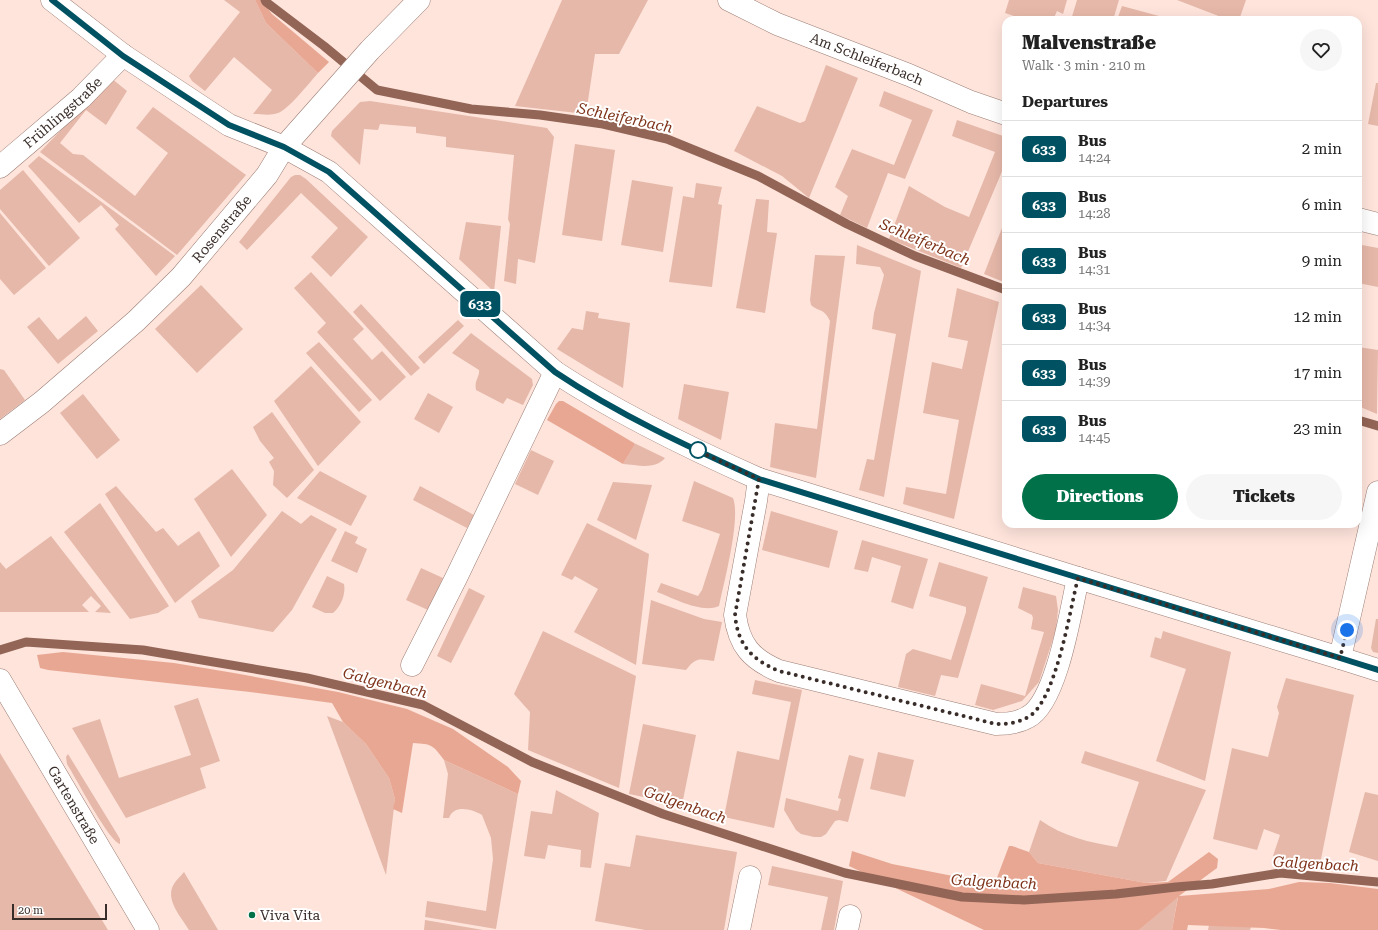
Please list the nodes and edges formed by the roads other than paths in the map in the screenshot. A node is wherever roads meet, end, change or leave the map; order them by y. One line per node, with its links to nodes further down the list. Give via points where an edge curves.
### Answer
1 (52, 0): 4 (street)
2 (419, 0): 6 (street, Rosenstraße, via 370,50)
3 (729, 0): 5 (street, Am Schleiferbach, via 778,24)
4 (123, 56): 6 (street, via 229,125); 7 (street, Frühlingstraße, via 81,98)
5 (1002, 113)
6 (284, 147): 10 (street, via 329,172); 11 (street, Rosenstraße, via 267,175 181,277 136,321 42,402)
7 (0, 167)
8 (1362, 220): 9 (street)
9 (1378, 224)
10 (555, 372): 12 (street, via 588,394 650,427); 16 (street)
11 (0, 434)
12 (759, 479): 14 (street); 14 (street, via 735,615 737,628 747,651 779,671 996,724 1009,724 1029,717 1048,693)
13 (1378, 492): 15 (street)
14 (1078, 578): 15 (street)
15 (1340, 658): 17 (street)
16 (412, 666)
17 (1378, 670)
18 (0, 680): 20 (street, Gartenstraße)
19 (750, 877): 21 (street)
20 (148, 930)
21 (739, 930)

